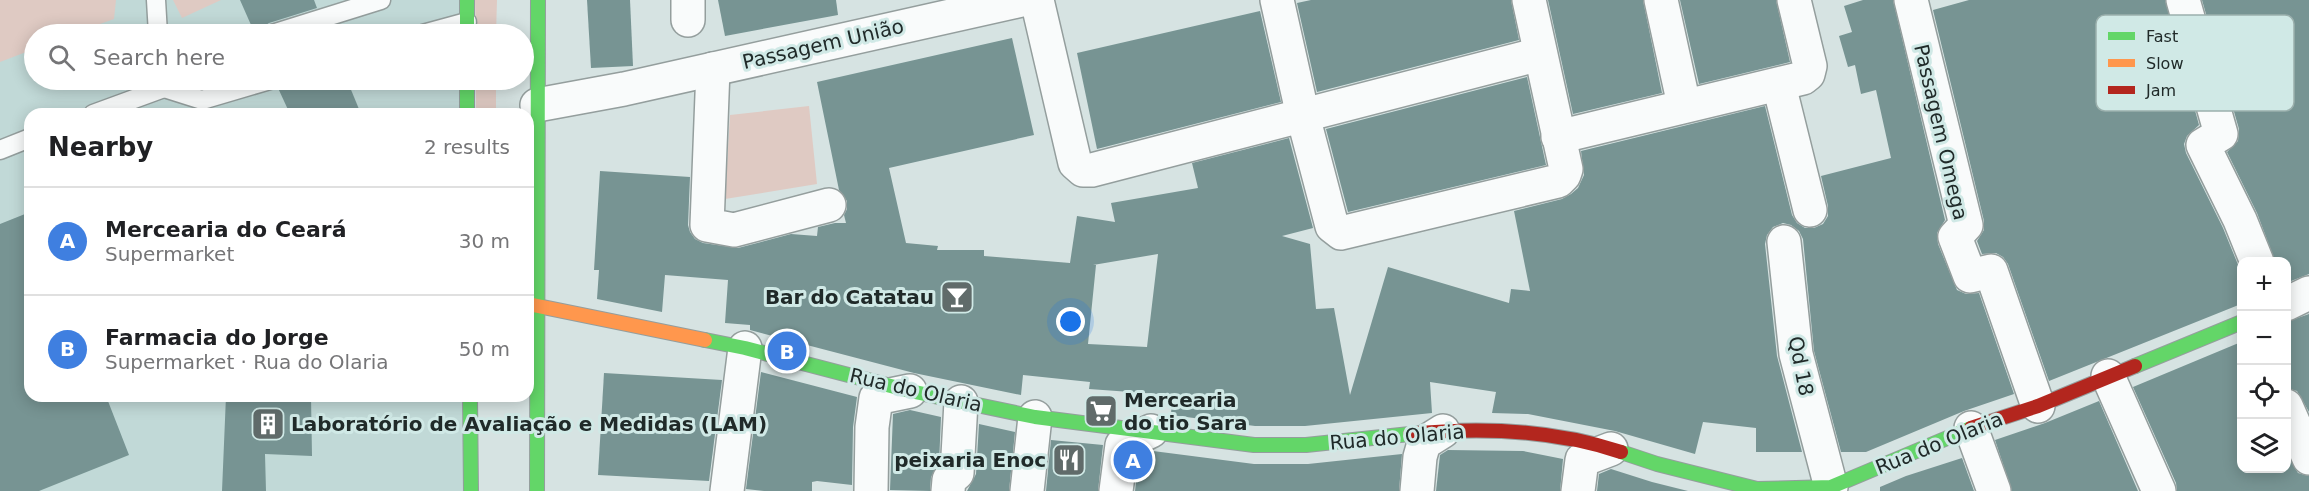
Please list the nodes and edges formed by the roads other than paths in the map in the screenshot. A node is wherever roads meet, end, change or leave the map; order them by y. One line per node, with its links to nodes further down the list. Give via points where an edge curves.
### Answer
1 (156, 0): 14 (lane)
2 (381, 0): 15 (lane)
3 (467, 0): 16 (street)
4 (538, 0): 24 (street)
5 (1022, 0): 18 (street, Passagem União)
6 (1037, 0): 29 (street, via 1075,163 1083,170)
7 (1277, 0): 29 (street)
8 (1529, 0): 17 (street)
9 (1660, 0): 25 (street)
10 (1794, 0): 19 (street, via 1810,66 1803,78)
11 (1911, 0): 48 (street, Passagem Omega, via 1966,225 1955,237 1970,276 1990,271)
12 (2183, 0): 13 (street)
13 (2187, 15)
14 (157, 24)
15 (304, 24)
16 (467, 24)
17 (1540, 54): 29 (street); 30 (street)
18 (713, 69): 24 (street, Passagem União); 33 (street, via 707,225 734,230)
19 (1779, 85): 25 (street); 34 (street)
20 (148, 90): 26 (lane)
21 (183, 90): 22 (lane, via 202,100)
22 (236, 90)
23 (467, 90): 27 (street)
24 (537, 105): 36 (street)
25 (1684, 105): 30 (street)
26 (107, 108)
27 (467, 108)
28 (2214, 111): 37 (street, via 2221,134 2203,145)
29 (1304, 116): 30 (street, via 1332,226 1341,233 1558,180 1566,168)
30 (1558, 137)
31 (24, 140): 32 (lane)
32 (0, 150)
33 (829, 205)
34 (1810, 210)
35 (1784, 242): 57 (street, Qd 18, via 1796,354)
36 (534, 256)
37 (2256, 257)
38 (2309, 293): 39 (street)
39 (2291, 302)
40 (534, 306): 42 (street, Rua do Olaria)
41 (2237, 324): 44 (street, Rua do Olaria)
42 (745, 348): 45 (street, Rua do Olaria); 60 (street)
43 (534, 352): 59 (street)
44 (2108, 376): 48 (street, Rua do Olaria); 68 (street)
45 (910, 391): 47 (street, Rua do Olaria); 61 (street, via 876,398)
46 (470, 402): 58 (street)
47 (961, 402): 49 (street, Rua do Olaria); 62 (street, via 957,473 949,480)
48 (2038, 406): 51 (street, Rua do Olaria)
49 (1035, 417): 52 (street, Rua do Olaria); 63 (street)
50 (2291, 417): 55 (street)
51 (1971, 428): 57 (street, Rua do Olaria); 67 (street)
52 (1151, 431): 53 (street, Rua do Olaria, via 1254,445 1306,445); 64 (street, via 1122,445)
53 (1443, 431): 54 (street, Rua do Olaria, via 1525,432); 65 (street, via 1424,443)
54 (1611, 449): 56 (street, Rua do Olaria); 66 (street, via 1582,460)
55 (2309, 458)
56 (1726, 486): 57 (street, Rua do Olaria)
57 (1832, 489)
58 (471, 491)
59 (537, 491)
60 (728, 491)
61 (871, 491)
62 (948, 491)
63 (1027, 491)
64 (1116, 491)
65 (1418, 491)
66 (1578, 491)
67 (1994, 491)
68 (2159, 491)

